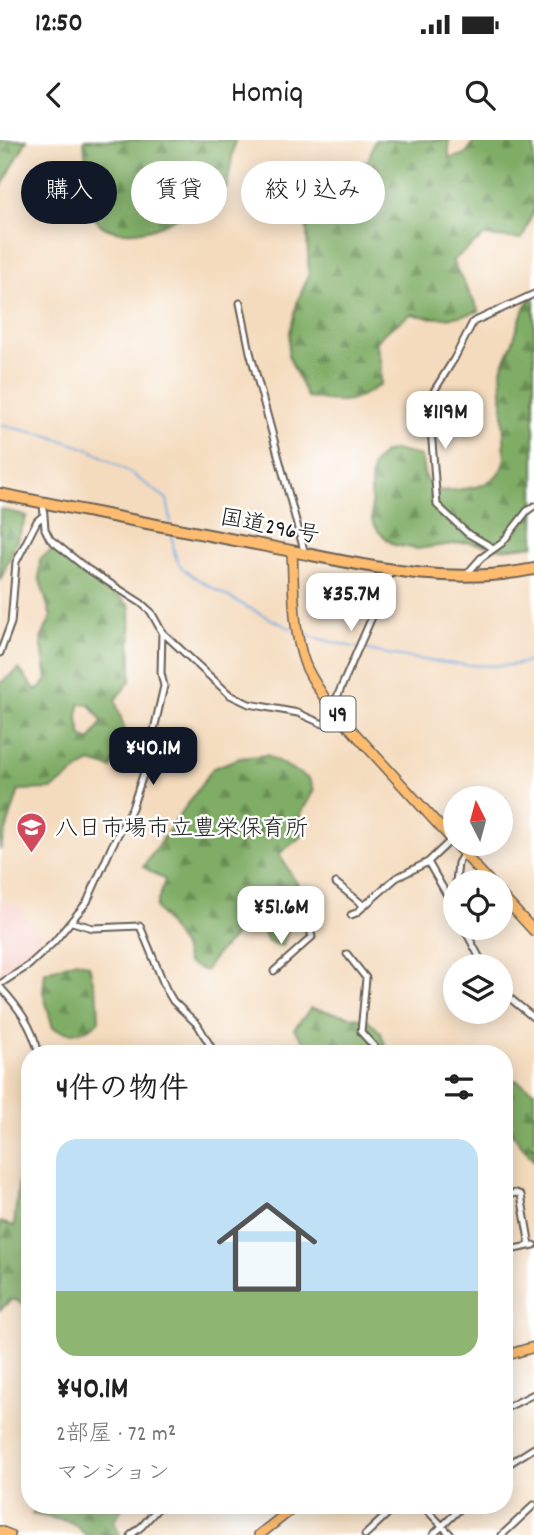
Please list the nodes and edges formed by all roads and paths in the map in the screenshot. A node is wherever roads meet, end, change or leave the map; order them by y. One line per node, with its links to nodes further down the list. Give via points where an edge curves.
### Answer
1 (534, 294): 7 (street, via 473,322 429,404 437,505 467,533)
2 (240, 303): 9 (street)
3 (0, 494): 4 (highway, 国道296号)
4 (43, 503): 6 (street); 8 (highway, 国道296号)
5 (534, 506): 7 (street)
6 (43, 516): 13 (street, via 50,539 141,603); 14 (street, via 16,562 11,623)
7 (493, 548): 12 (street)
8 (292, 551): 9 (highway, 国道296号); 15 (main road, 49, via 300,645 305,663)
9 (305, 554): 11 (highway, 国道296号)
10 (534, 569): 12 (highway, 国道296号)
11 (390, 570): 12 (highway, 国道296号); 15 (street)
12 (464, 578)
13 (162, 632): 15 (street, via 237,700 298,713 323,724); 26 (street, via 164,686 145,769 132,808 87,902)
14 (0, 653)
15 (333, 709): 16 (main road, 49)
16 (443, 830)
17 (443, 850): 19 (street)
18 (467, 856): 20 (main road, 49)
19 (428, 862): 22 (street); 23 (street, via 396,878)
20 (479, 870)
21 (336, 883): 23 (street)
22 (443, 888)
23 (363, 905): 25 (street)
24 (513, 908): 28 (main road)
25 (351, 915)
26 (72, 922): 31 (street, via 28,966); 35 (street, via 93,928 140,926 173,1001 198,1025)
27 (309, 927): 30 (street, via 312,937)
28 (534, 931)
29 (347, 954): 36 (street, via 366,978 361,1032)
30 (274, 971)
31 (0, 985): 34 (street, via 33,1030)
32 (513, 1001): 33 (street)
33 (534, 1018)
34 (37, 1045)
35 (210, 1045)
36 (373, 1045)
37 (513, 1194): 38 (street, via 521,1195)
38 (532, 1245): 39 (street)
39 (513, 1249)
40 (534, 1347): 41 (main road)
41 (513, 1353)
42 (534, 1394): 43 (street)
43 (513, 1404)
44 (534, 1448): 45 (street)
45 (513, 1461)
46 (534, 1505): 60 (street)
47 (153, 1514): 55 (street)
48 (286, 1514): 56 (main road)
49 (387, 1514): 57 (street)
50 (431, 1514): 52 (street)
51 (455, 1514): 52 (street)
52 (443, 1526): 58 (street); 59 (street)
53 (0, 1531): 54 (main road)
54 (10, 1535)
55 (131, 1535)
56 (259, 1535)
57 (365, 1535)
58 (433, 1535)
59 (451, 1535)
60 (502, 1535)

